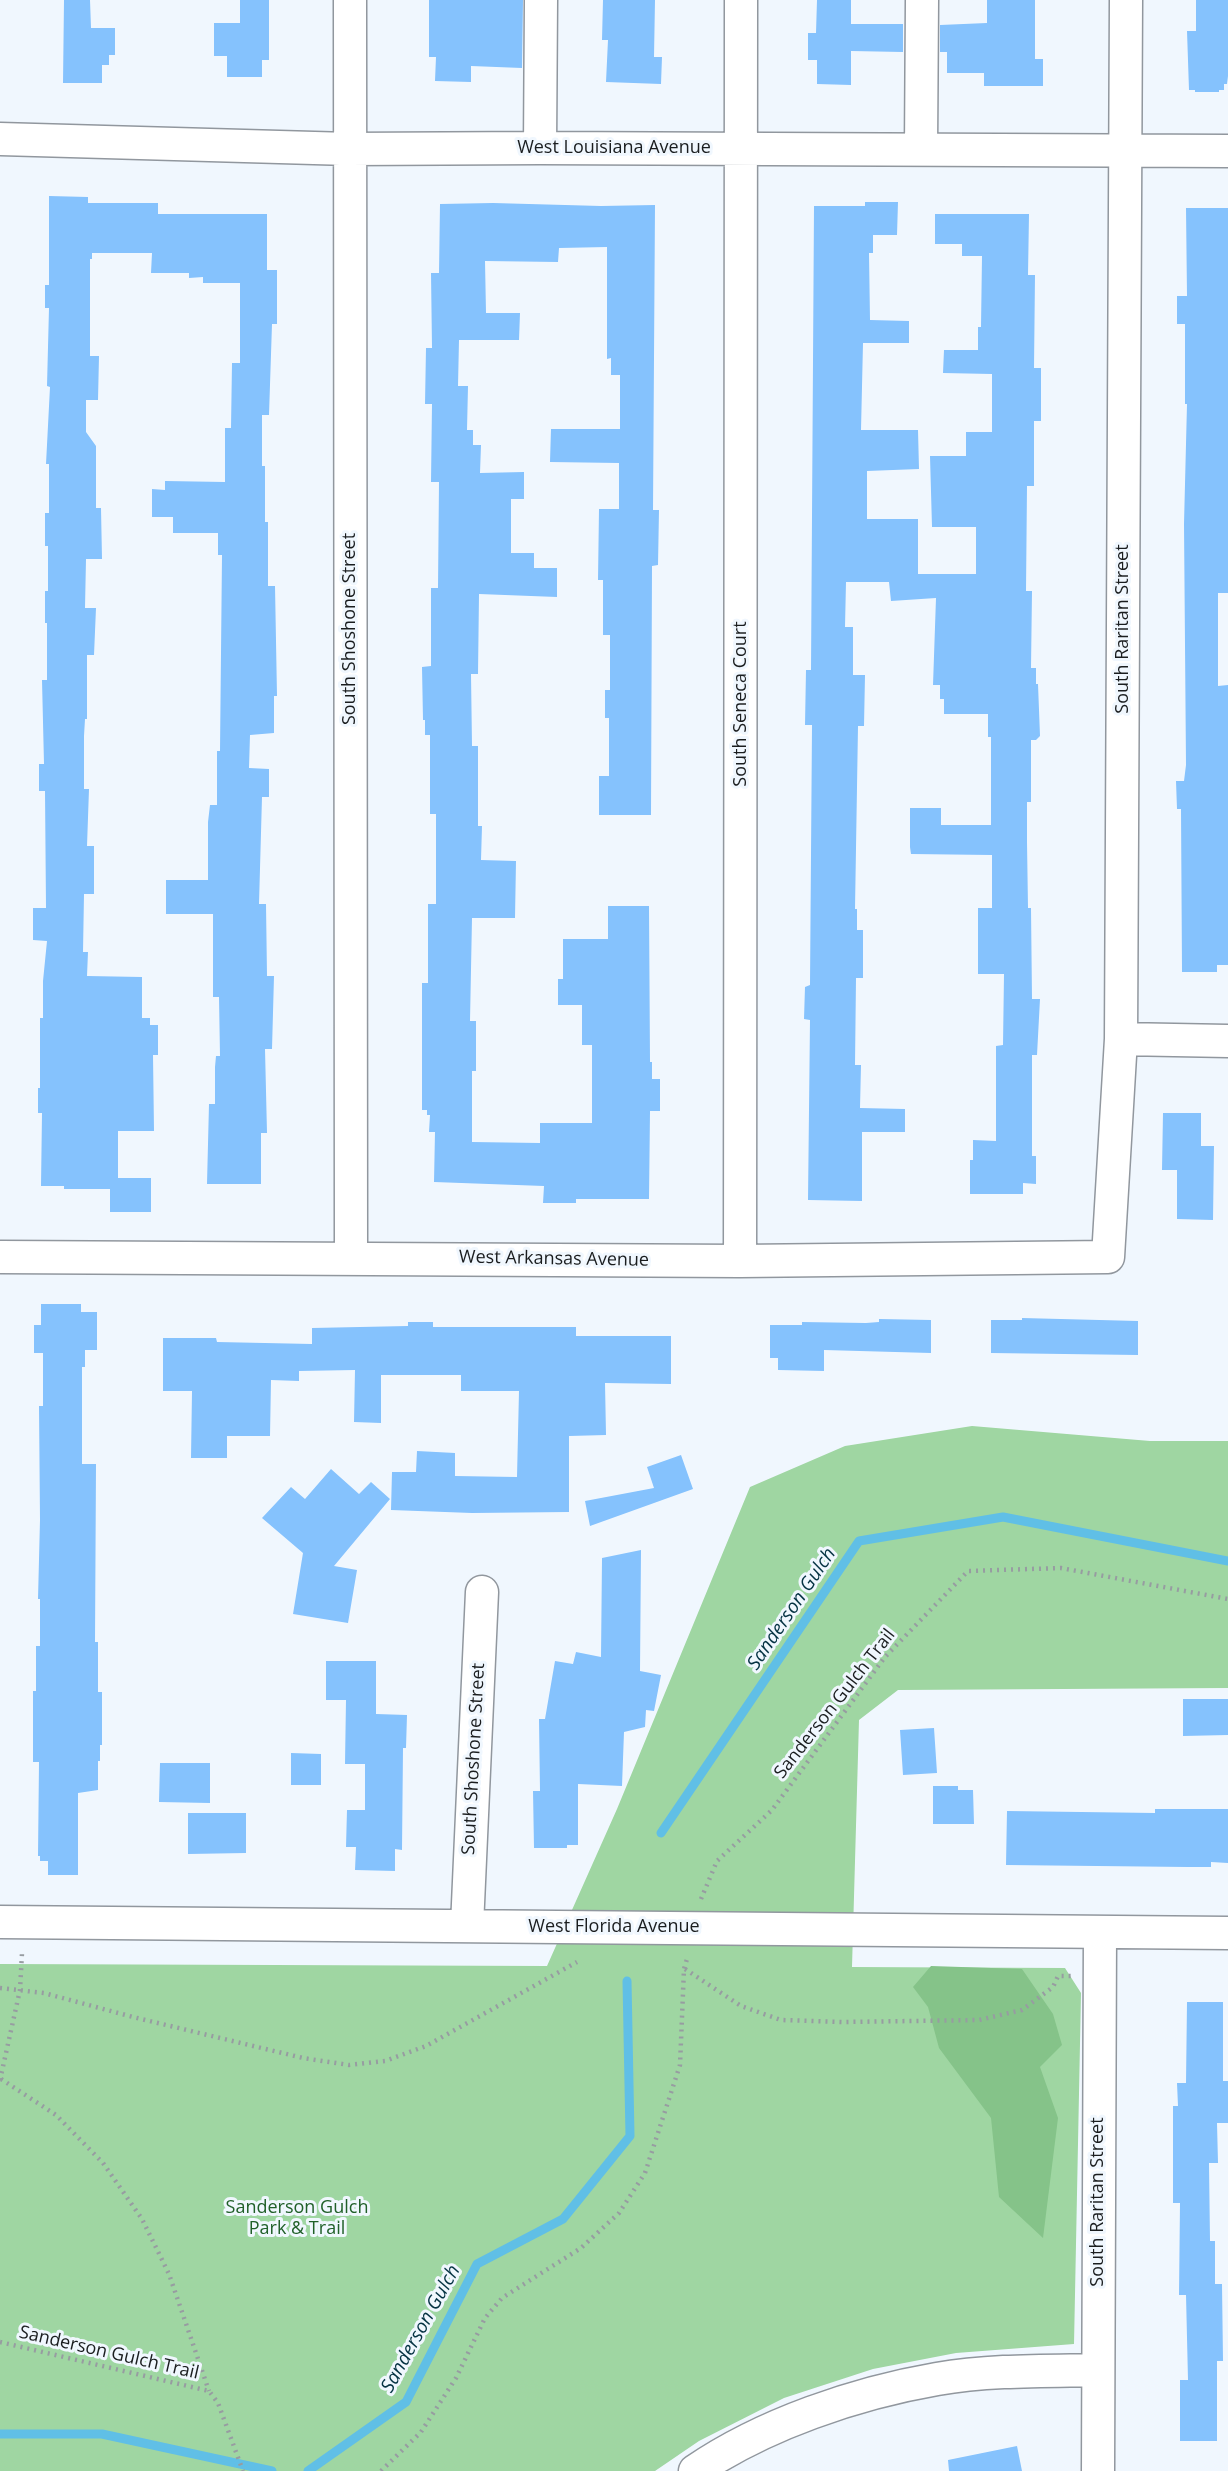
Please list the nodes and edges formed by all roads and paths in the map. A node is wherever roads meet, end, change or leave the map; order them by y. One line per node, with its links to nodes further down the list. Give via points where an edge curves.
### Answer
1 (350, 0): 9 (street, South Shoshone Street)
2 (541, 0): 7 (street)
3 (741, 0): 8 (street, South Seneca Court)
4 (922, 0): 10 (street)
5 (1126, 0): 11 (street, South Raritan Street)
6 (0, 139): 9 (street, West Louisiana Avenue)
7 (540, 148): 8 (street, West Louisiana Avenue); 9 (street, West Louisiana Avenue)
8 (742, 148): 10 (street, West Louisiana Avenue); 18 (street, South Seneca Court)
9 (349, 149): 16 (street, South Shoshone Street)
10 (921, 149): 11 (street, West Louisiana Avenue)
11 (1126, 150): 12 (street, West Louisiana Avenue); 13 (street, South Raritan Street)
12 (1228, 151)
13 (1121, 1039): 14 (street); 17 (street, South Raritan Street)
14 (1228, 1041)
15 (0, 1257): 16 (street, West Arkansas Avenue)
16 (351, 1257): 18 (street, West Arkansas Avenue)
17 (1108, 1257): 18 (street, West Arkansas Avenue)
18 (740, 1261)
19 (482, 1592): 23 (street, South Shoshone Street)
20 (1228, 1599): 21 (path, Sanderson Gulch Trail, via 1061,1568 968,1571 885,1657 772,1810 717,1861)
21 (701, 1900)
22 (0, 1922): 23 (street, West Florida Avenue)
23 (467, 1926): 24 (street, West Florida Avenue)
24 (1100, 1933): 25 (street, West Florida Avenue); 35 (street, South Raritan Street)
25 (1228, 1933)
26 (22, 1953): 32 (path)
27 (687, 1956): 29 (path)
28 (578, 1962): 32 (path, via 426,2046 385,2061 349,2065)
29 (684, 1969): 30 (path, via 741,2006 782,2020 843,2022 979,2020 1022,2010 1053,1987 1058,1976); 38 (path, via 680,2065 645,2172 619,2213 581,2248 502,2298 485,2318 456,2378 421,2432)
30 (1073, 1976)
31 (0, 1988): 32 (path)
32 (20, 1990): 33 (path)
33 (1, 2080): 36 (path, via 56,2115 103,2163 142,2219 169,2274)
34 (0, 2342): 36 (path, Sanderson Gulch Trail)
35 (1097, 2370): 39 (street, via 1017,2371 938,2379 856,2398 769,2429); 40 (street, South Raritan Street)
36 (209, 2391): 37 (path, Sanderson Gulch Trail, via 218,2403)
37 (243, 2471)
38 (381, 2471)
39 (695, 2471)
40 (1098, 2471)

